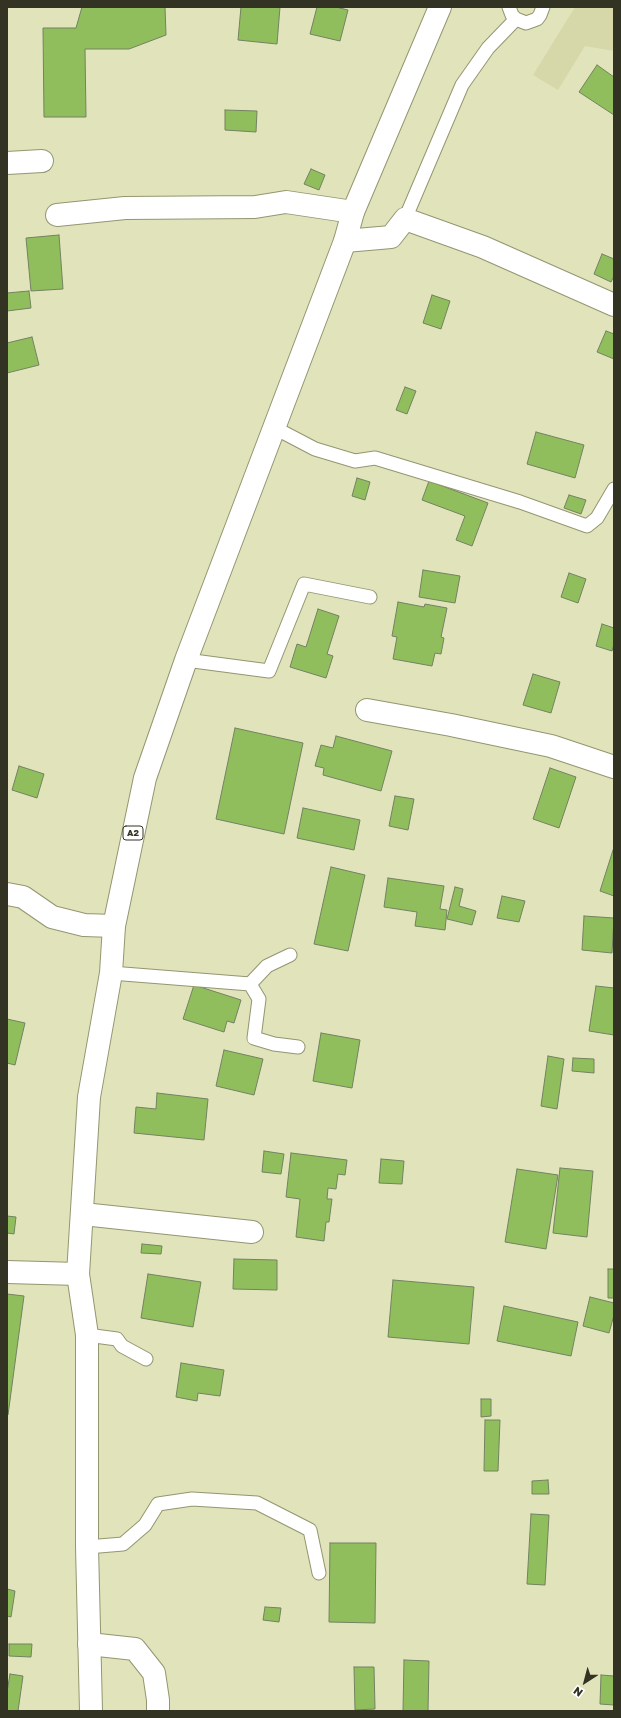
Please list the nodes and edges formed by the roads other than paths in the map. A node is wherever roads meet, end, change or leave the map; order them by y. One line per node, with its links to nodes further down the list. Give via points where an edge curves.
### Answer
1 (440, 7): 7 (main road, A2)
2 (509, 7): 4 (lane)
3 (543, 7): 4 (lane, via 540,15 531,22 520,22)
4 (516, 19): 9 (lane, via 488,48 462,85)
5 (42, 161): 6 (main road)
6 (7, 163)
7 (353, 212): 8 (main road, via 286,202 255,207 125,208); 10 (main road, A2)
8 (57, 216)
9 (405, 219): 10 (main road, via 391,237); 11 (main road, via 483,247)
10 (345, 241): 12 (main road, A2)
11 (614, 305)
12 (273, 427): 13 (lane, via 315,449 355,461 375,458 520,502 587,526 597,518); 15 (main road, A2)
13 (614, 489)
14 (370, 597): 15 (lane, via 304,584 269,672)
15 (186, 660): 19 (main road, A2, via 145,778)
16 (367, 710): 17 (main road, via 551,746)
17 (614, 767)
18 (7, 894): 19 (main road, via 23,897 52,917 84,925)
19 (114, 926): 21 (main road, A2)
20 (290, 955): 22 (lane, via 267,966)
21 (111, 973): 22 (lane); 24 (main road, A2, via 89,1097)
22 (250, 984): 23 (lane, via 259,999 254,1038)
23 (298, 1047)
24 (83, 1214): 25 (main road); 27 (main road, A2)
25 (251, 1237)
26 (7, 1272): 27 (main road)
27 (78, 1274): 28 (main road, A2)
28 (87, 1335): 29 (lane, via 118,1338 122,1346); 30 (main road, A2)
29 (146, 1359)
30 (87, 1547): 31 (lane, via 123,1544 145,1525 158,1504 192,1499 257,1503 310,1530); 32 (main road, A2)
31 (318, 1573)
32 (89, 1644): 33 (main road, A2); 34 (main road, via 135,1649 154,1673)
33 (91, 1711)
34 (158, 1711)

